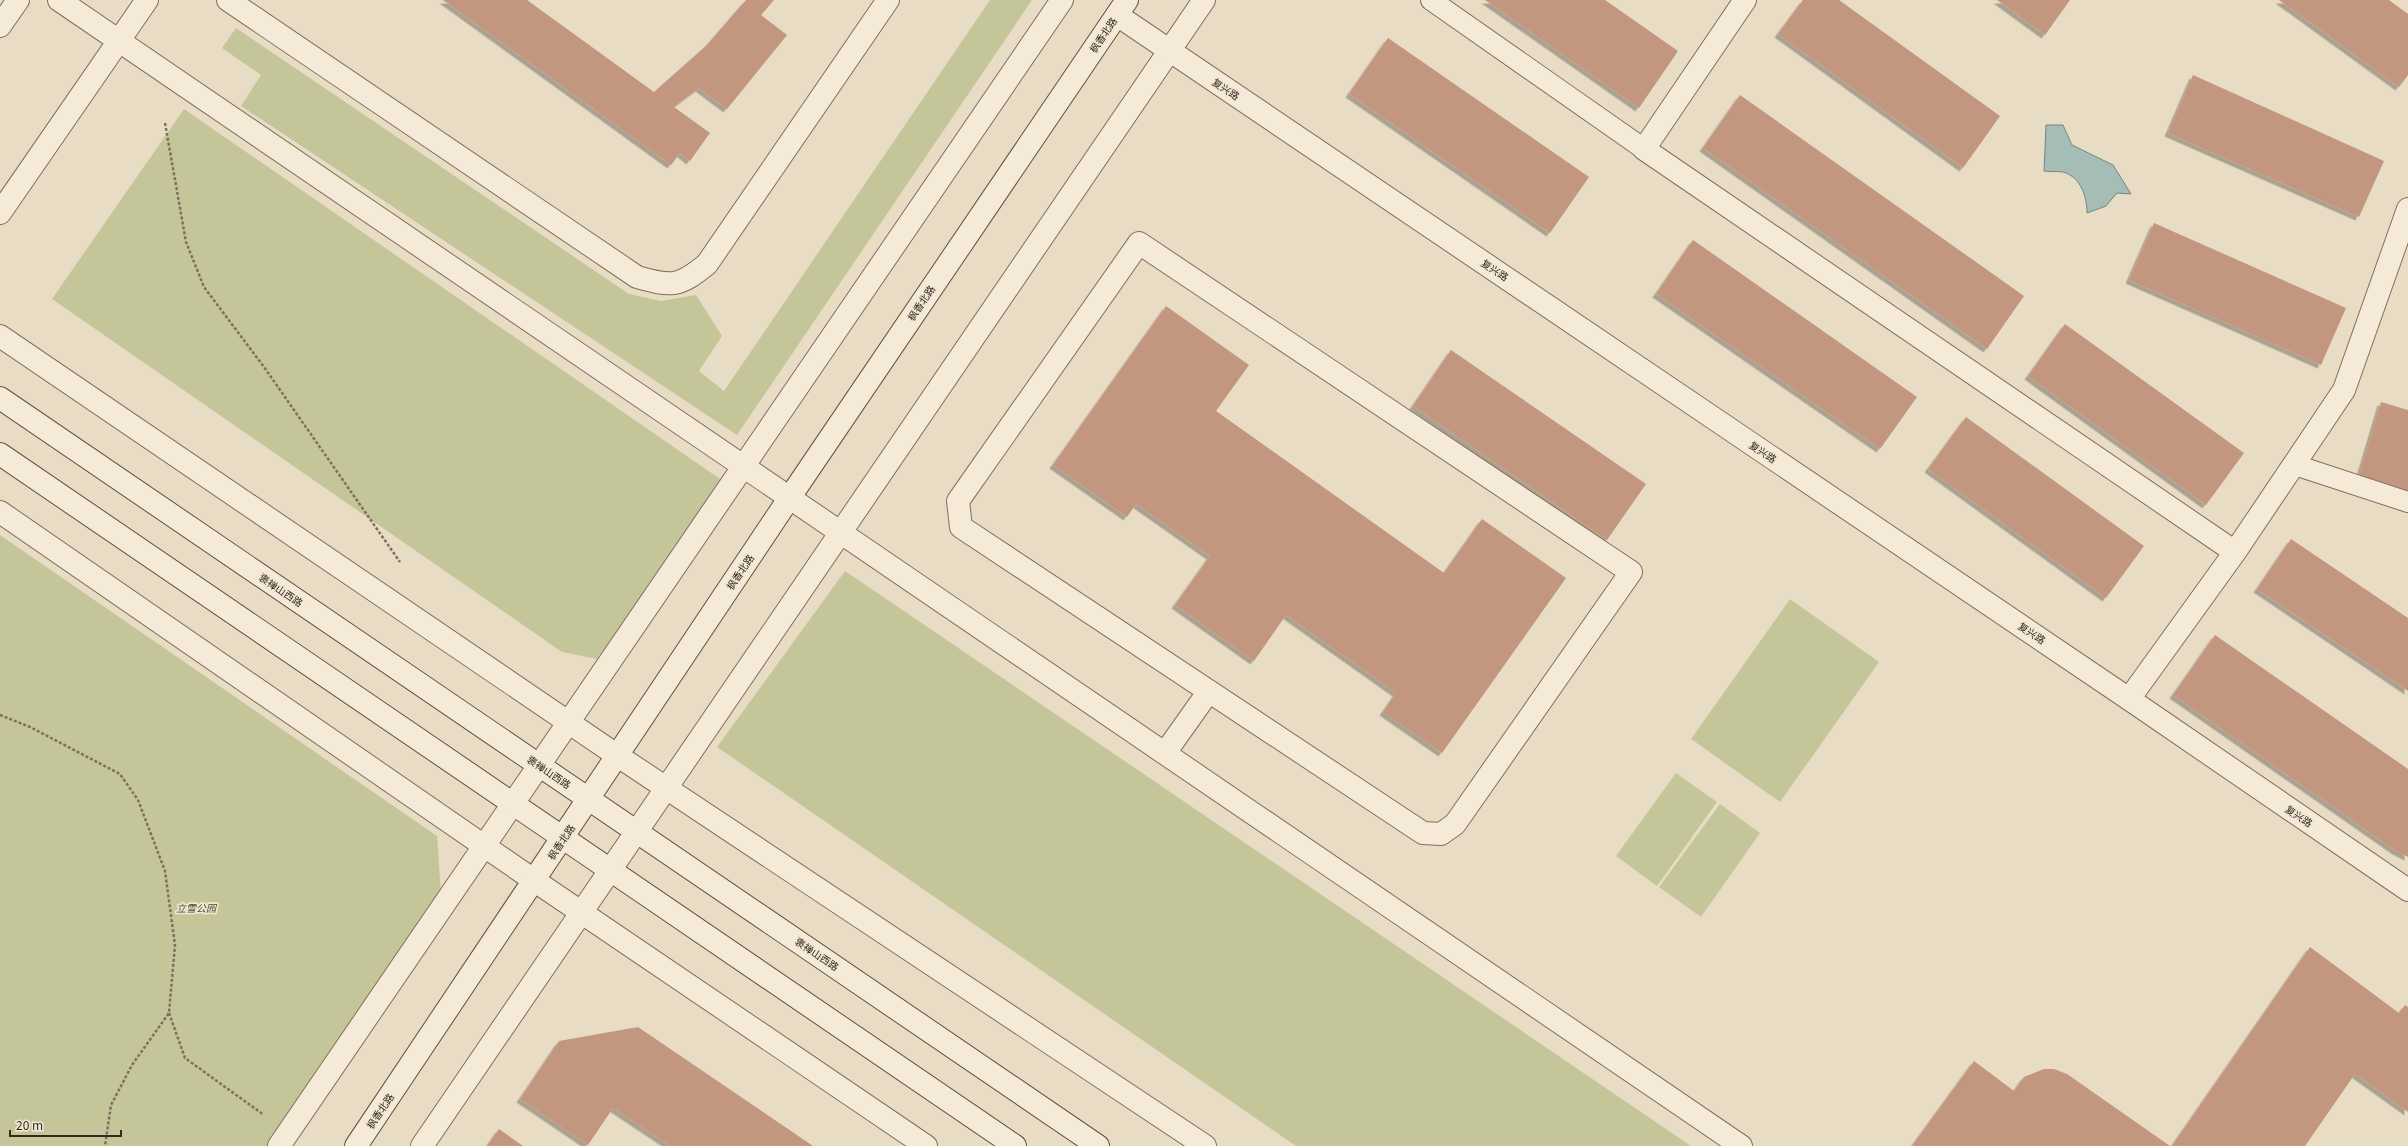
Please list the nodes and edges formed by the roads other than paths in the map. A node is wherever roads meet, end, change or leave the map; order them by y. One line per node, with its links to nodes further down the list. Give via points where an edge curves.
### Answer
1 (18, 0): 11 (street)
2 (59, 0): 12 (street)
3 (147, 0): 12 (street)
4 (228, 0): 5 (street, via 637,277 663,284 687,280 707,264)
5 (888, 0)
6 (1062, 0): 21 (street)
7 (1204, 0): 13 (street)
8 (1431, 0): 14 (lane)
9 (1746, 0): 14 (street)
10 (1122, 8): 13 (street, 复兴路); 22 (street, 枫香北路)
11 (0, 26)
12 (119, 40): 16 (street); 21 (street)
13 (1169, 50): 25 (street); 28 (street, 复兴路)
14 (1644, 149): 26 (street)
15 (2408, 209): 20 (street, via 2344,390)
16 (0, 214)
17 (0, 336): 29 (street)
18 (0, 398): 32 (street, 褒禅山西路)
19 (0, 454): 35 (street)
20 (2295, 465): 23 (lane); 26 (street)
21 (744, 466): 22 (street); 29 (street)
22 (790, 497): 25 (street); 31 (street, 枫香北路)
23 (2408, 502)
24 (0, 512): 38 (street)
25 (841, 532): 30 (street); 33 (street)
26 (2235, 552): 28 (street)
27 (1209, 691): 27 (street, via 1423,833 1441,834 1455,824 1631,572 1139,243 958,501 961,527); 30 (street)
28 (2129, 699): 41 (street, 复兴路)
29 (569, 722): 31 (street); 32 (street)
30 (1165, 753): 50 (street)
31 (618, 756): 33 (street); 34 (street, 枫香北路)
32 (539, 766): 34 (street, 褒禅山西路); 35 (street)
33 (666, 788): 36 (street); 49 (street)
34 (590, 800): 36 (street, 褒禅山西路); 37 (street, 枫香北路)
35 (513, 804): 37 (street); 38 (street)
36 (636, 832): 39 (street); 48 (street, 褒禅山西路)
37 (564, 838): 39 (street); 40 (street, 枫香北路)
38 (484, 846): 40 (street); 43 (street)
39 (610, 870): 42 (street); 47 (street)
40 (535, 881): 42 (street); 44 (street, 枫香北路)
41 (2408, 890)
42 (581, 912): 45 (street); 46 (street)
43 (284, 1139)
44 (356, 1146)
45 (422, 1146)
46 (926, 1146)
47 (1015, 1146)
48 (1098, 1146)
49 (1205, 1146)
50 (1741, 1146)

